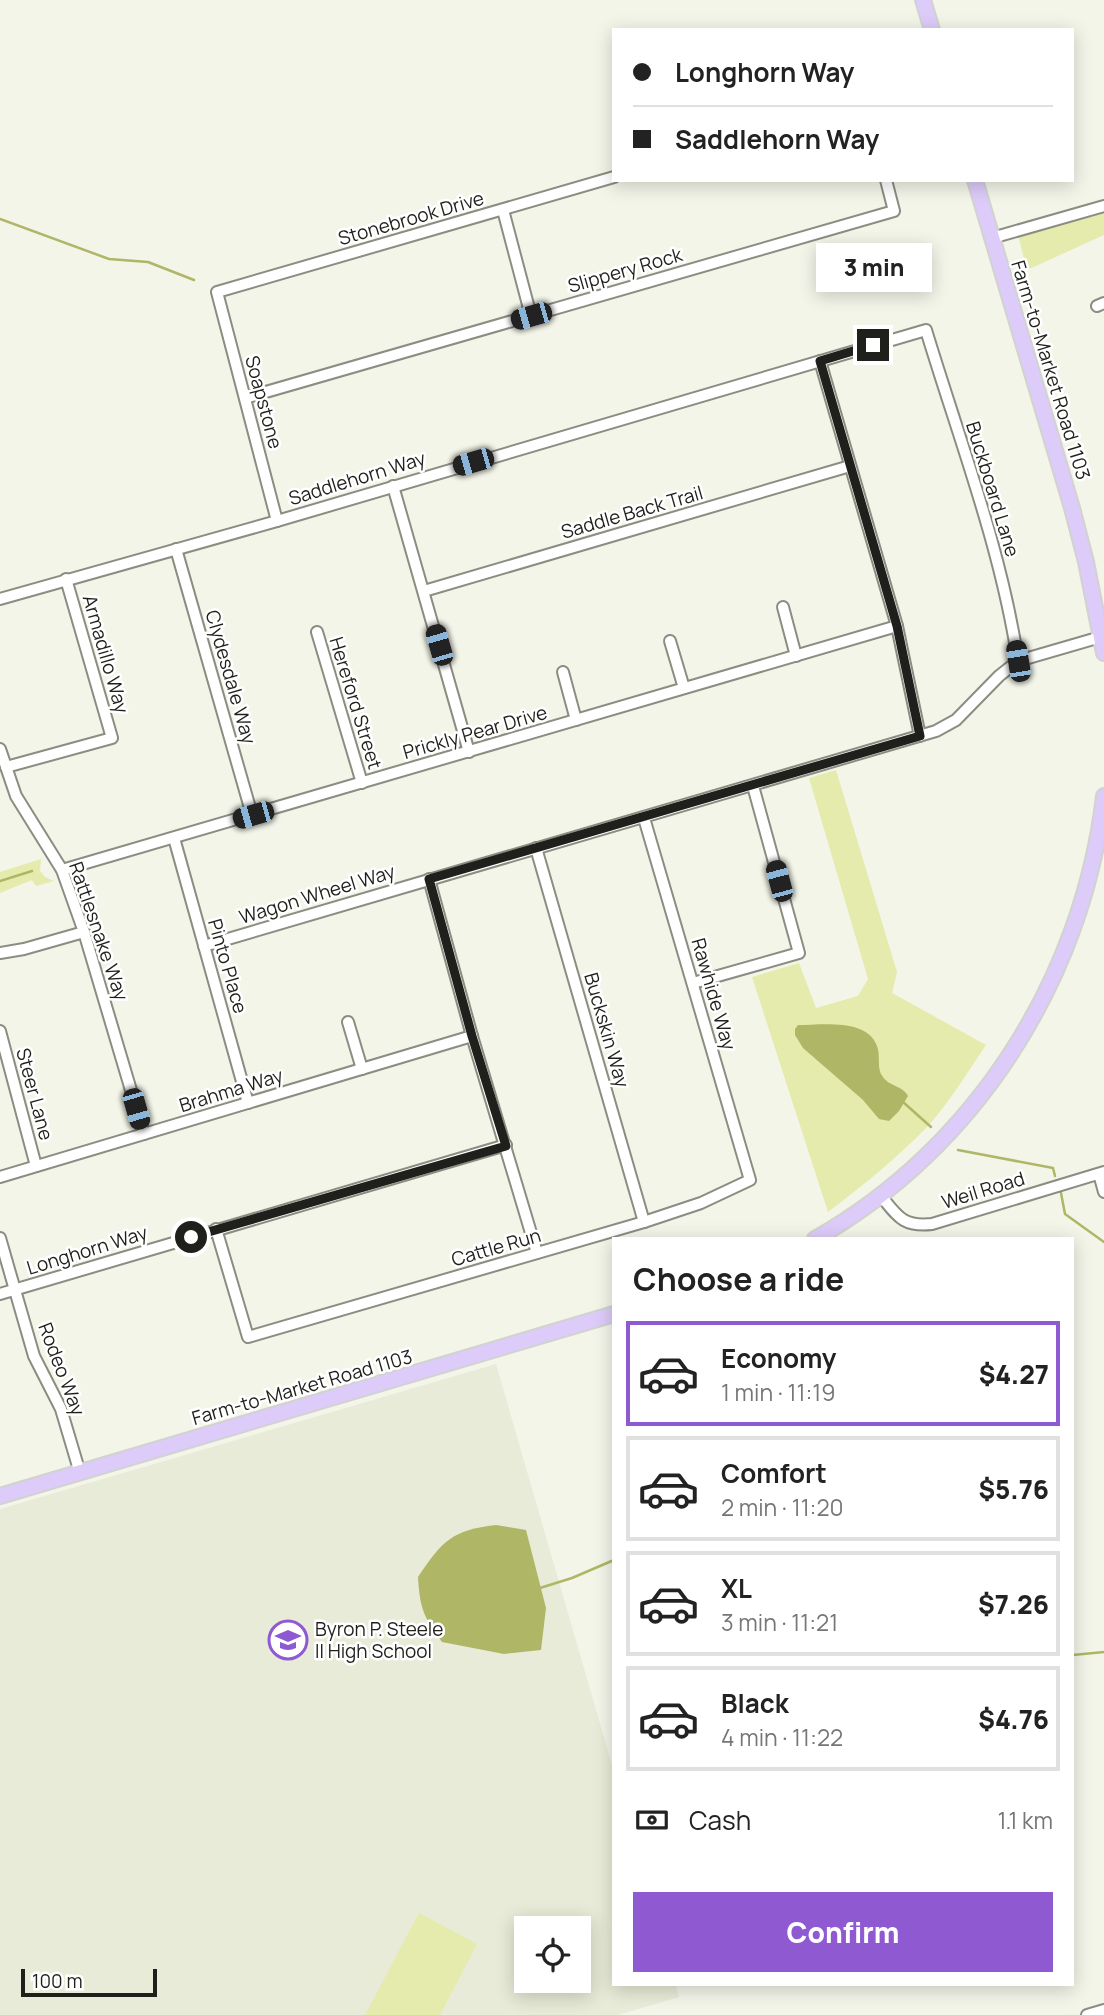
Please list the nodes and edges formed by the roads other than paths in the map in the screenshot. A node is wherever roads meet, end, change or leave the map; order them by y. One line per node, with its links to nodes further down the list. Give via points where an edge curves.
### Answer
1 (923, 0): 2 (main road)
2 (931, 28)
3 (612, 178): 7 (street, Stonebrook Drive)
4 (887, 182): 10 (street, Slippery Rock, via 894,211)
5 (976, 182): 8 (main road, Farm-to-Market Road 1103)
6 (1104, 206): 8 (street)
7 (503, 210): 9 (street, Stonebrook Drive); 10 (street)
8 (992, 238): 24 (main road, Farm-to-Market Road 1103, via 1072,508)
9 (217, 292): 13 (street, Soapstone)
10 (531, 316): 13 (street, Slippery Rock)
11 (926, 330): 12 (street, Saddlehorn Way); 28 (street, Buckboard Lane, via 1001,577)
12 (820, 361): 14 (street); 15 (street, Saddlehorn Way)
13 (245, 398): 16 (street, Soapstone)
14 (850, 466): 19 (street, Saddle Back Trail); 22 (street)
15 (393, 485): 16 (street, Saddlehorn Way); 19 (street)
16 (277, 521): 17 (street, Saddlehorn Way)
17 (176, 550): 18 (street, Saddlehorn Way); 39 (street, Clydesdale Way)
18 (66, 579): 20 (street, Saddlehorn Way); 35 (street, Armadillo Way, via 112,738)
19 (424, 591): 34 (street)
20 (0, 599)
21 (783, 607): 27 (street)
22 (897, 626): 27 (street, Prickly Pear Drive); 32 (street)
23 (317, 632): 36 (street, Hereford Street)
24 (1103, 636): 26 (main road, Farm-to-Market Road 1103); 28 (street, Wagon Wheel Way)
25 (670, 641): 30 (street)
26 (1104, 653)
27 (796, 656): 30 (street, Prickly Pear Drive)
28 (1018, 661): 32 (street, Wagon Wheel Way, via 956,720)
29 (563, 672): 31 (street)
30 (684, 688): 31 (street, Prickly Pear Drive)
31 (576, 720): 34 (street, Prickly Pear Drive)
32 (920, 736): 37 (street, Wagon Wheel Way)
33 (0, 749): 35 (street, Rattlesnake Way)
34 (469, 752): 36 (street, Prickly Pear Drive)
35 (6, 767): 43 (street, Rattlesnake Way, via 16,796)
36 (362, 783): 39 (street, Prickly Pear Drive)
37 (753, 786): 40 (street, Wagon Wheel Way); 48 (street, via 799,953)
38 (1104, 804): 61 (main road, via 1079,910 1048,990 1021,1041 957,1123)
39 (253, 815): 41 (street, Prickly Pear Drive)
40 (644, 818): 42 (street, Wagon Wheel Way); 48 (street, Rawhide Way)
41 (174, 838): 43 (street, Prickly Pear Drive); 46 (street, Pinto Place)
42 (536, 848): 44 (street, Wagon Wheel Way); 62 (street, Buckskin Way)
43 (62, 870): 45 (street, Rattlesnake Way)
44 (429, 879): 46 (street, Wagon Wheel Way); 51 (street)
45 (84, 932): 47 (street); 54 (street, Rattlesnake Way)
46 (204, 946): 53 (street, Pinto Place)
47 (0, 953)
48 (693, 984): 59 (street, Rawhide Way)
49 (348, 1021): 52 (street)
50 (0, 1031): 56 (street, Steer Lane)
51 (472, 1036): 52 (street, Brahma Way); 55 (street)
52 (362, 1069): 53 (street, Brahma Way)
53 (248, 1103): 54 (street, Brahma Way)
54 (144, 1134): 56 (street, Brahma Way)
55 (506, 1146): 63 (street, Longhorn Way); 66 (street)
56 (36, 1166): 58 (street, Brahma Way)
57 (1102, 1173): 60 (street); 61 (street, Weil Road, via 932,1224 906,1223)
58 (0, 1177)
59 (750, 1180): 62 (street, Cattle Run)
60 (1104, 1192)
61 (881, 1196): 64 (main road)
62 (644, 1222): 66 (street, Cattle Run)
63 (216, 1229): 66 (street, Cattle Run, via 248,1337); 67 (street, Longhorn Way)
64 (819, 1237)
65 (0, 1238): 67 (street, Rodeo Way)
66 (537, 1253)
67 (16, 1290): 68 (street, Longhorn Way); 70 (street, Rodeo Way, via 34,1356 61,1409)
68 (0, 1294)
69 (612, 1315): 70 (main road, Farm-to-Market Road 1103)
70 (80, 1473): 71 (main road, Farm-to-Market Road 1103)
71 (0, 1496)
72 (1104, 2010): 73 (street)
73 (1087, 2015)

